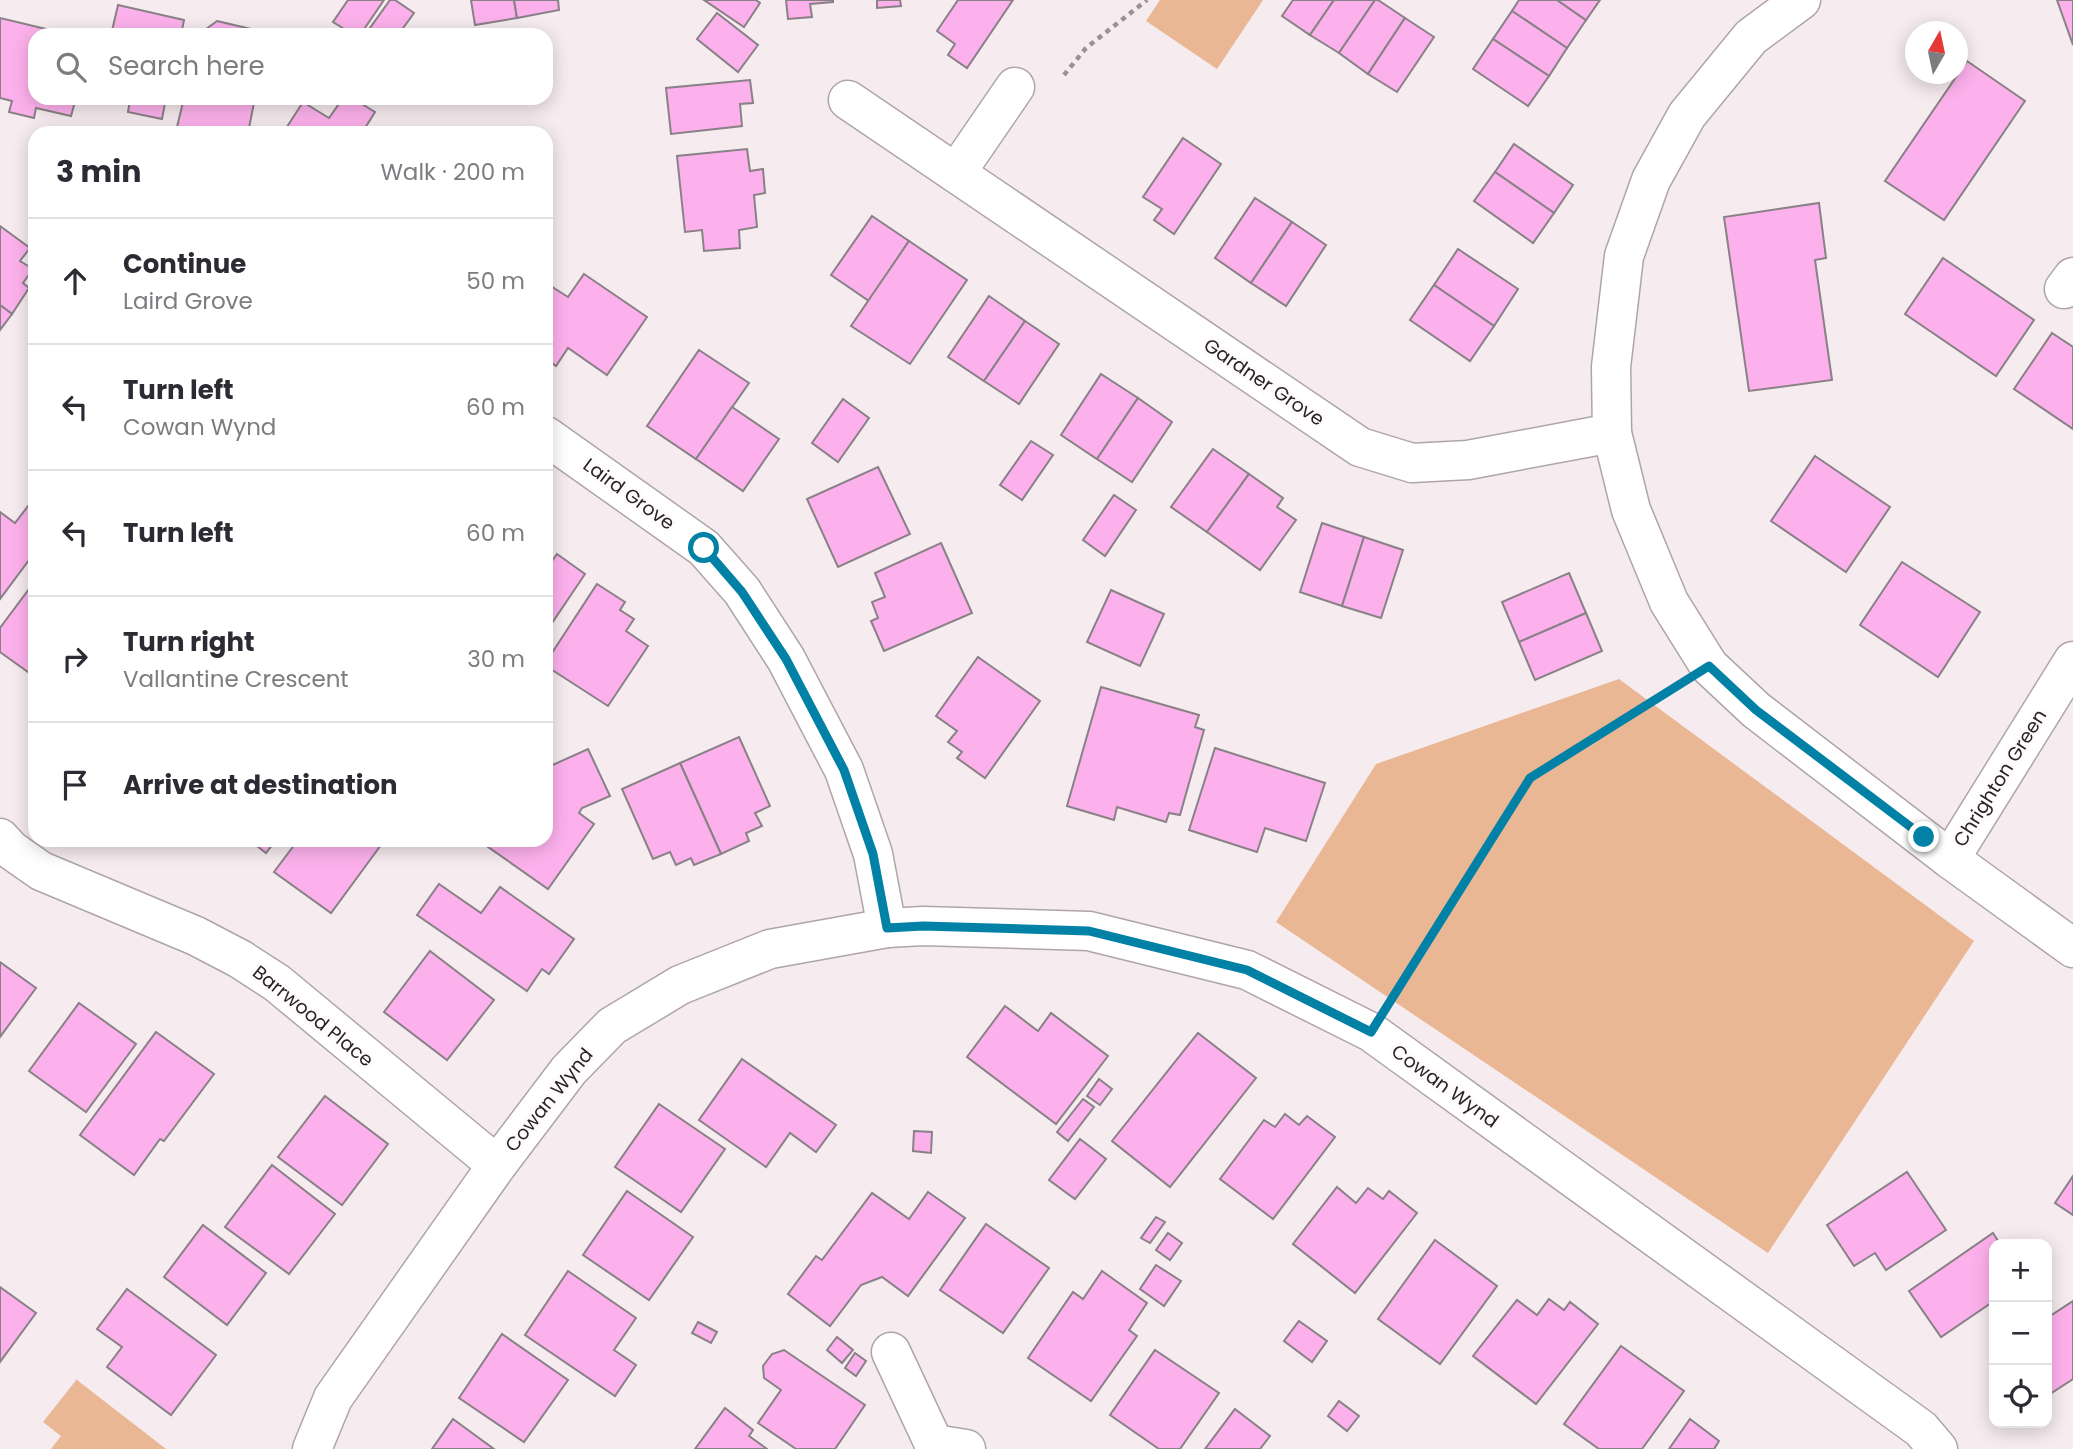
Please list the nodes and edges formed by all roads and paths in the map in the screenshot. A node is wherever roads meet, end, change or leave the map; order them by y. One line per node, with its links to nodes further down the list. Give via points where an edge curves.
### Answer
1 (1147, 0): 3 (path, via 1086,48 1050,93 1023,74)
2 (1801, 0): 6 (street, via 1751,37 1687,115 1651,180 1624,256 1611,367)
3 (1015, 87): 5 (street)
4 (848, 100): 5 (street, Gardner Grove)
5 (956, 173): 6 (street, Gardner Grove, via 1360,447 1412,463)
6 (1612, 433): 9 (street, via 1630,510 1669,601)
7 (553, 441): 12 (street, Laird Grove, via 704,548 742,592 786,659 844,770 873,854)
8 (2073, 661): 11 (street, Chrighton Green)
9 (1709, 666): 11 (street, via 1756,710); 14 (path, via 1530,778)
10 (0, 838): 15 (street, Barrwood Place, via 41,871 196,936 268,977)
11 (1950, 859): 13 (street)
12 (887, 928): 14 (street, Cowan Wynd, via 1089,931 1247,970); 15 (street, Cowan Wynd, via 770,949 680,985 612,1026 569,1070)
13 (2073, 948)
14 (1371, 1032): 19 (street, Cowan Wynd, via 1921,1429)
15 (497, 1165): 18 (street, Cowan Wynd, via 333,1398)
16 (891, 1352): 17 (street)
17 (944, 1447)
18 (312, 1449)
19 (1938, 1449)

